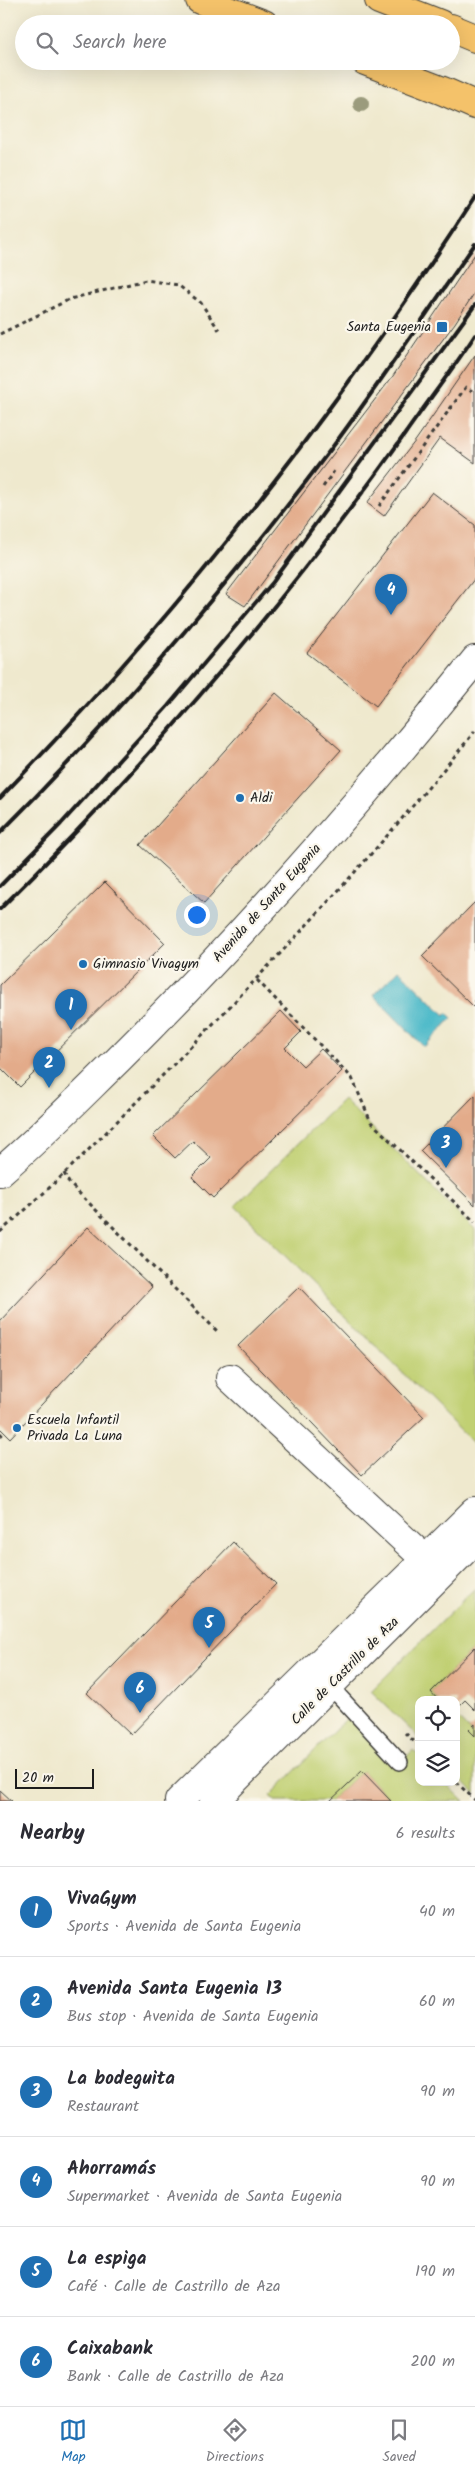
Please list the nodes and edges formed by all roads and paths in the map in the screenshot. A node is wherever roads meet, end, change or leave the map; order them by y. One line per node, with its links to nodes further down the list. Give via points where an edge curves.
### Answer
1 (200, 0): 3 (highway)
2 (379, 0): 4 (highway)
3 (240, 15)
4 (417, 15)
5 (388, 70): 6 (highway)
6 (475, 106)
7 (219, 330): 8 (path, via 201,303 178,285 146,280 70,299)
8 (0, 334)
9 (472, 391): 12 (path, via 466,387)
10 (334, 471): 11 (path)
11 (323, 487)
12 (379, 506)
13 (475, 660): 16 (street, Avenida de Santa Eugenia, via 390,765 227,948 81,1096)
14 (475, 730): 15 (path, via 425,792)
15 (257, 980): 17 (path); 18 (path, via 352,1078 371,1122)
16 (0, 1172)
17 (64, 1173): 19 (path); 20 (path, via 69,1183)
18 (475, 1222)
19 (0, 1232)
20 (219, 1333)
21 (230, 1378): 26 (street)
22 (0, 1433): 23 (path)
23 (6, 1439)
24 (475, 1511): 26 (street, Calle de Castrillo de Aza)
25 (475, 1540): 27 (street, Calle de Castrillo de Aza)
26 (425, 1559): 31 (street, Calle de Castrillo de Aza)
27 (330, 1686): 28 (lane); 32 (street, Calle de Castrillo de Aza)
28 (400, 1762)
29 (460, 1786): 30 (path)
30 (475, 1800)
31 (179, 1801)
32 (214, 1801)

